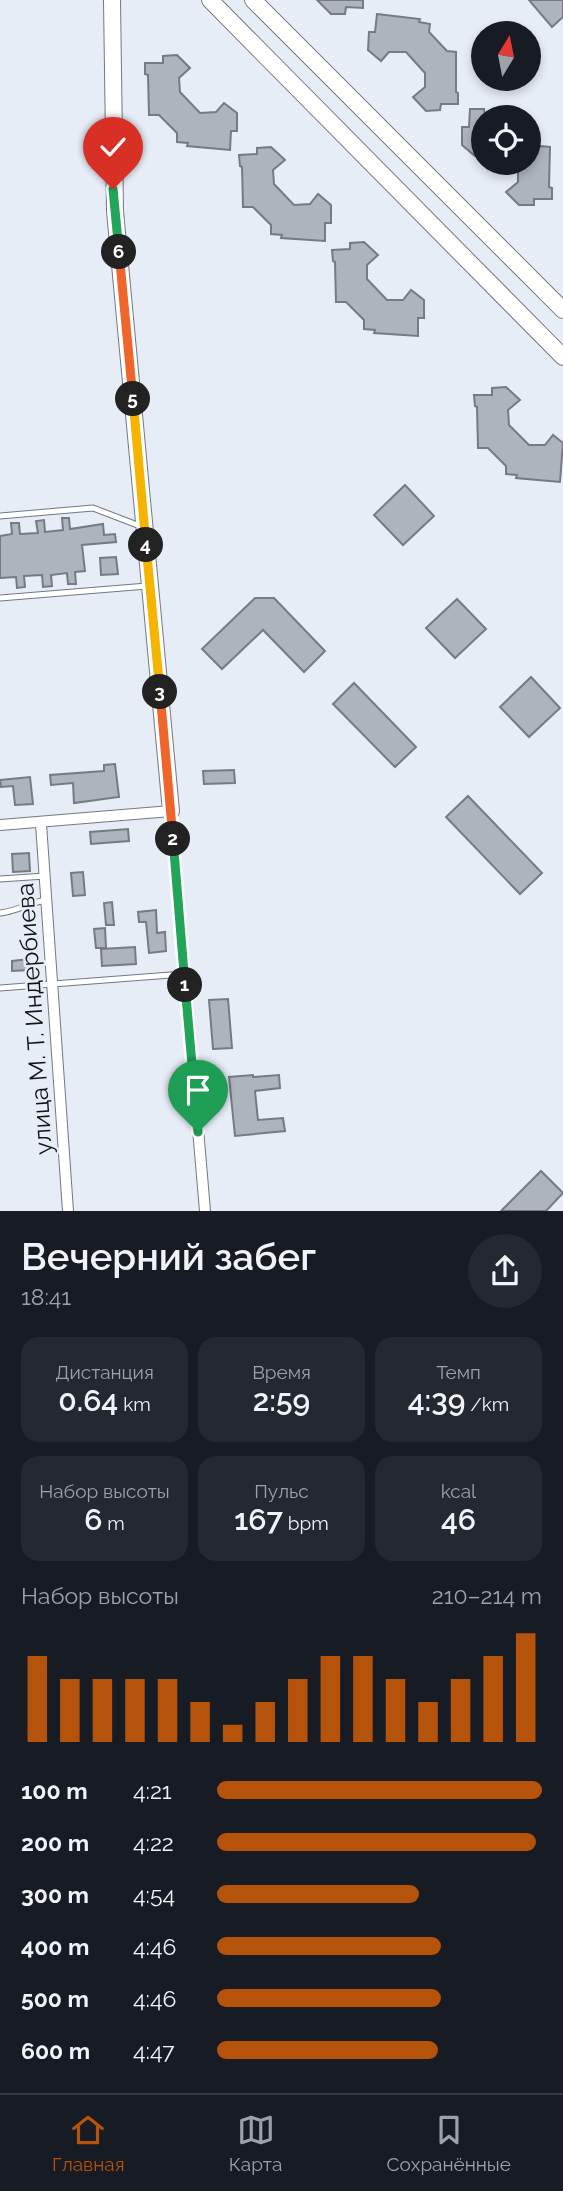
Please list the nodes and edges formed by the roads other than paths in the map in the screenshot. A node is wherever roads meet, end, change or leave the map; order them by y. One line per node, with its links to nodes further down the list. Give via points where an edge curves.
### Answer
1 (112, 0): 7 (main road, via 113,189)
2 (210, 0): 5 (main road)
3 (253, 0): 4 (main road)
4 (563, 310)
5 (563, 357)
6 (0, 516): 7 (lane, via 93,508)
7 (145, 528): 8 (main road)
8 (150, 586): 9 (lane); 10 (main road)
9 (0, 598)
10 (171, 811): 11 (street); 17 (street)
11 (41, 824): 12 (street); 13 (street, улица М. Т. Индербиева)
12 (0, 825)
13 (45, 876): 14 (lane); 15 (street, улица М. Т. Индербиева)
14 (0, 879)
15 (47, 900): 16 (lane); 18 (street, улица М. Т. Индербиева)
16 (0, 913)
17 (184, 974): 18 (lane); 21 (street)
18 (52, 983): 19 (lane); 20 (street, улица М. Т. Индербиева)
19 (0, 988)
20 (68, 1211)
21 (205, 1211)

